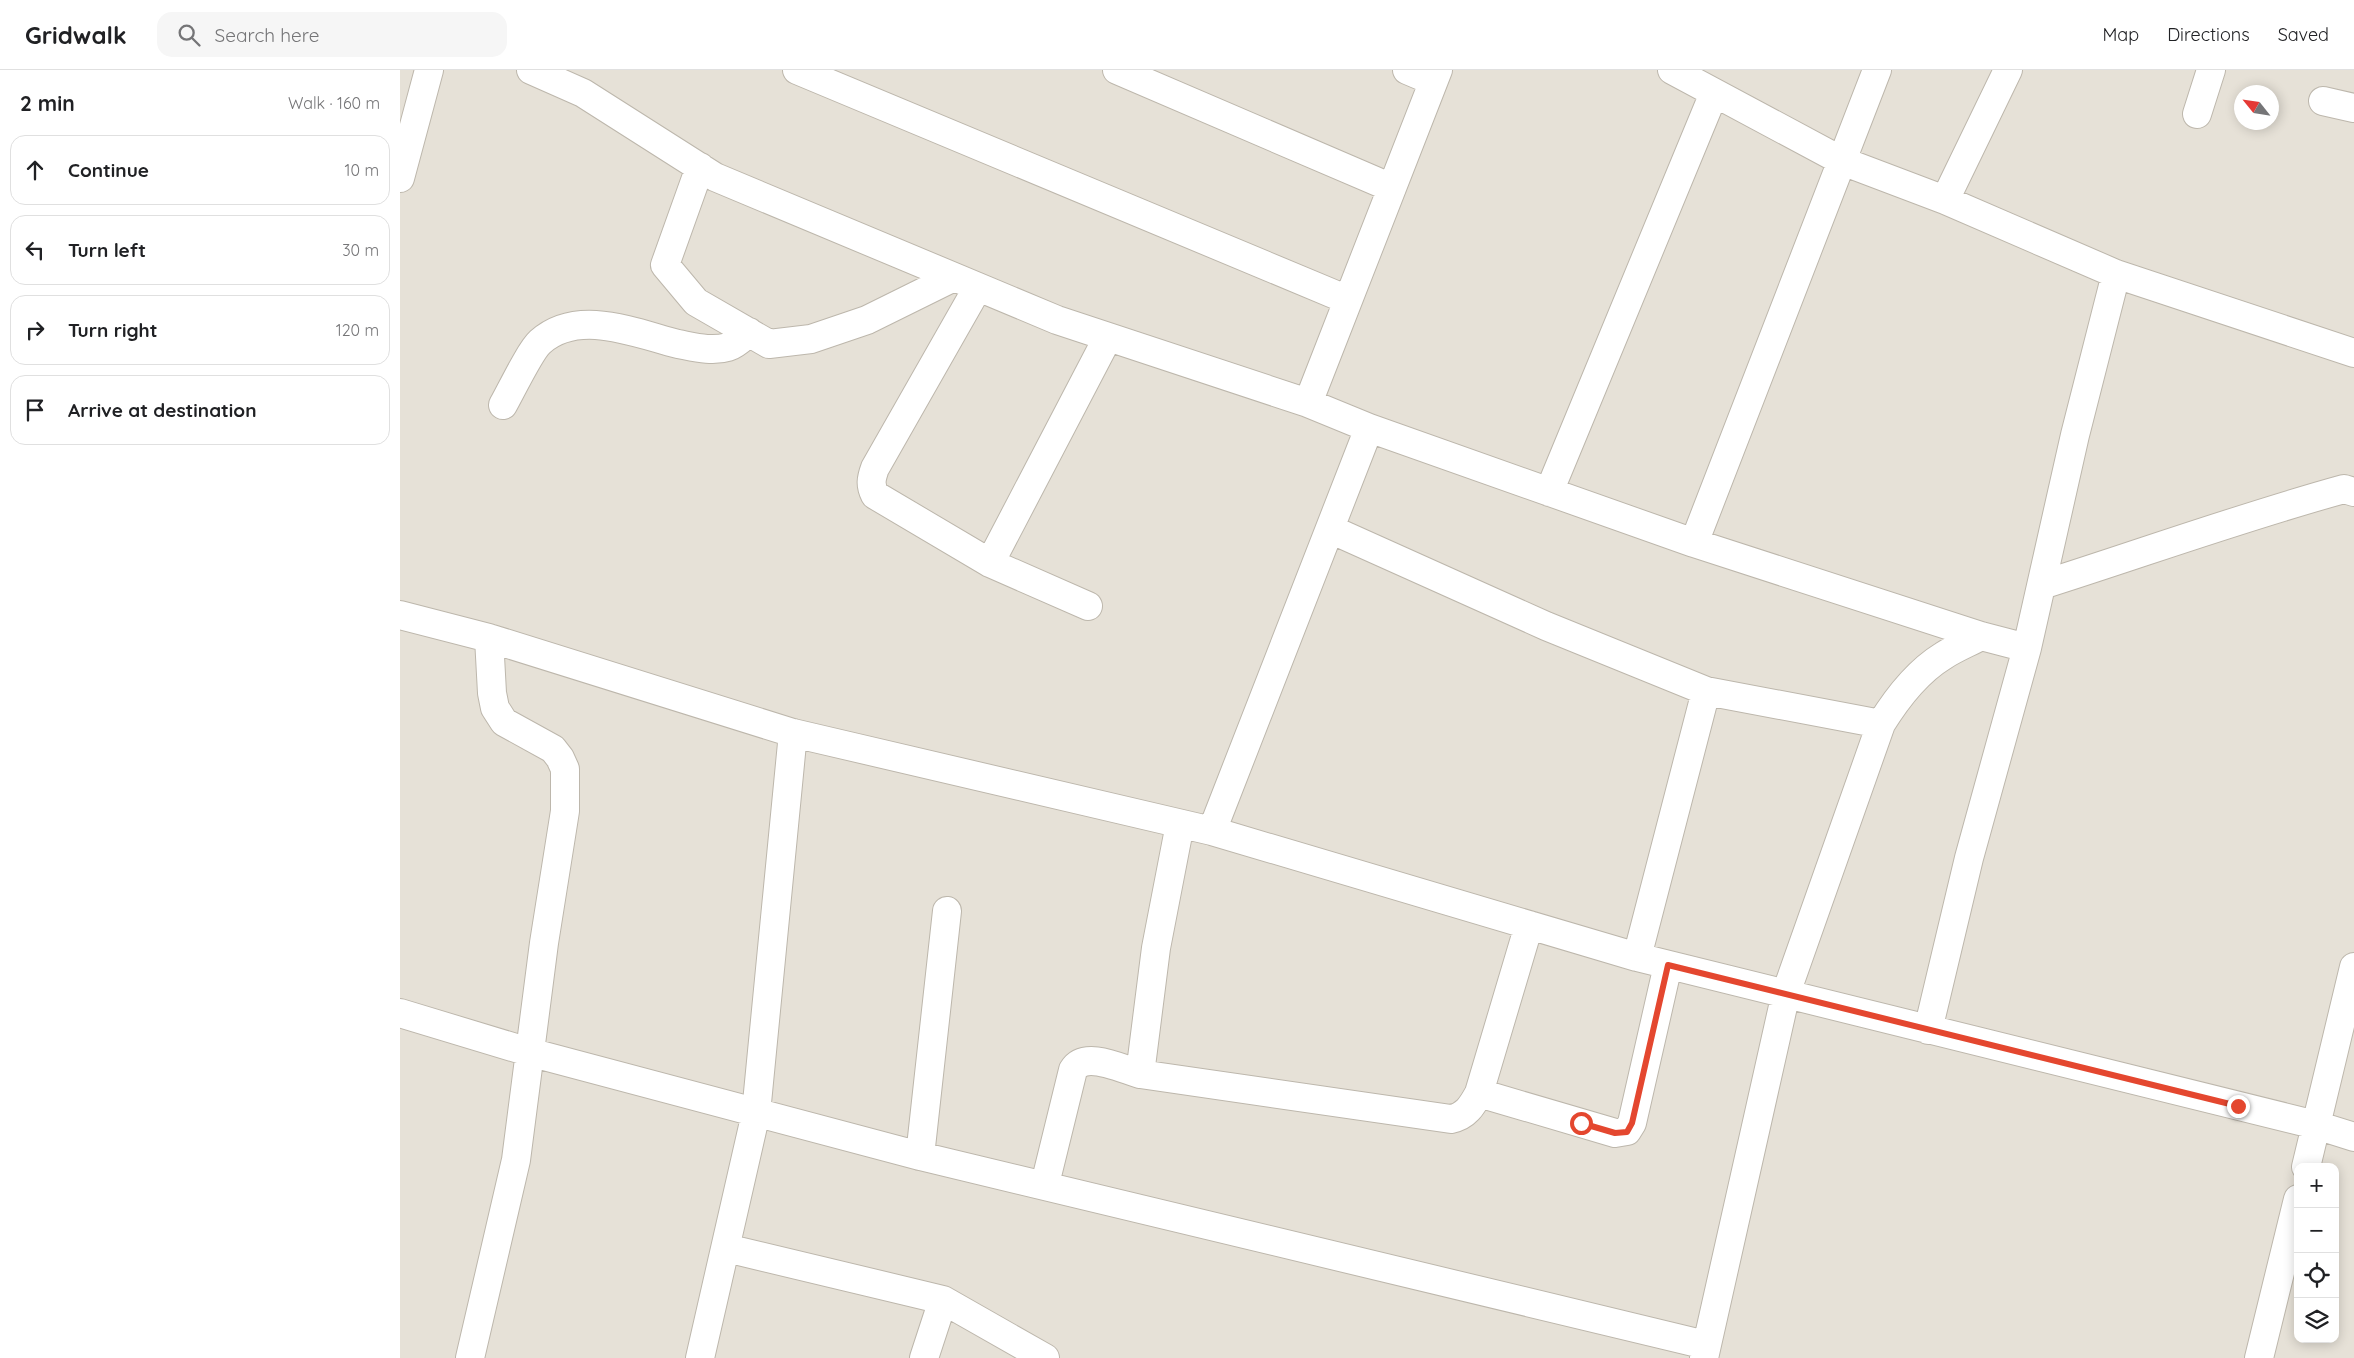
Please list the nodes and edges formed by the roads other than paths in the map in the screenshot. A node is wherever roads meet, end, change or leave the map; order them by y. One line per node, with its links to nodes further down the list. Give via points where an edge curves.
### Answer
1 (429, 70): 17 (street)
2 (532, 70): 16 (street, via 583,93)
3 (797, 70): 22 (street)
4 (1117, 70): 18 (street)
5 (1408, 70): 10 (street)
6 (1672, 70): 11 (street)
7 (1877, 70): 15 (street)
8 (2008, 70): 19 (street)
9 (2211, 70): 14 (street)
10 (1435, 76): 18 (street)
11 (1714, 93): 15 (street); 29 (street)
12 (2323, 101): 13 (street)
13 (2354, 108)
14 (2197, 114)
15 (1842, 161): 19 (street); 32 (street)
16 (700, 167): 21 (street, via 715,177); 23 (street, via 665,265 696,302)
17 (400, 178)
18 (1392, 188): 22 (street)
19 (1945, 200): 20 (street)
20 (2116, 274): 25 (street); 34 (street, via 2075,435)
21 (966, 282): 23 (street, via 811,339 769,344); 24 (street, via 1057,320); 33 (street, via 871,479 875,495)
22 (1348, 300): 26 (street)
23 (749, 332): 27 (street, via 726,348 709,349 606,326 562,328 539,343)
24 (1108, 337): 26 (street); 33 (street)
25 (2354, 353)
26 (1308, 403): 28 (street)
27 (503, 405)
28 (1369, 428): 29 (street); 31 (street)
29 (1549, 492): 32 (street)
30 (2354, 492): 34 (street, via 2344,489 2265,511)
31 (1330, 529): 40 (street, via 1546,626); 44 (street)
32 (1694, 543): 37 (street)
33 (990, 563): 35 (street)
34 (2042, 585): 39 (street)
35 (1088, 606)
36 (400, 615): 38 (street)
37 (1981, 636): 39 (street); 41 (street, via 1942,656 1922,673 1897,698)
38 (489, 638): 42 (street); 53 (street, via 495,708 504,722 553,749 565,769 565,811)
39 (2026, 648): 52 (street, via 1969,858)
40 (1706, 691): 41 (street); 47 (street)
41 (1881, 724): 50 (street)
42 (792, 733): 43 (street); 56 (street)
43 (1180, 824): 44 (street); 54 (street, via 1156,948)
44 (1212, 831): 46 (street)
45 (948, 910): 59 (street)
46 (1529, 925): 47 (street); 55 (street)
47 (1637, 957): 48 (street)
48 (1668, 965): 50 (street); 55 (street, via 1632,1123 1627,1132 1615,1133)
49 (2354, 967): 57 (street)
50 (1786, 993): 52 (street); 65 (street)
51 (400, 1013): 53 (street)
52 (1928, 1030): 57 (street)
53 (529, 1052): 56 (street); 66 (street, via 516,1160)
54 (1140, 1074): 55 (street, via 1451,1119 1464,1114); 61 (street, via 1096,1062 1076,1065)
55 (1479, 1093)
56 (756, 1113): 59 (street); 63 (street)
57 (2316, 1125): 58 (street); 60 (street)
58 (2354, 1137)
59 (920, 1156): 61 (street)
60 (2307, 1163)
61 (1045, 1184): 65 (street)
62 (2296, 1208): 70 (street)
63 (726, 1248): 64 (street); 67 (street)
64 (943, 1300): 68 (street); 69 (street)
65 (1705, 1351)
66 (470, 1358)
67 (700, 1358)
68 (924, 1358)
69 (1045, 1358)
70 (2259, 1358)

